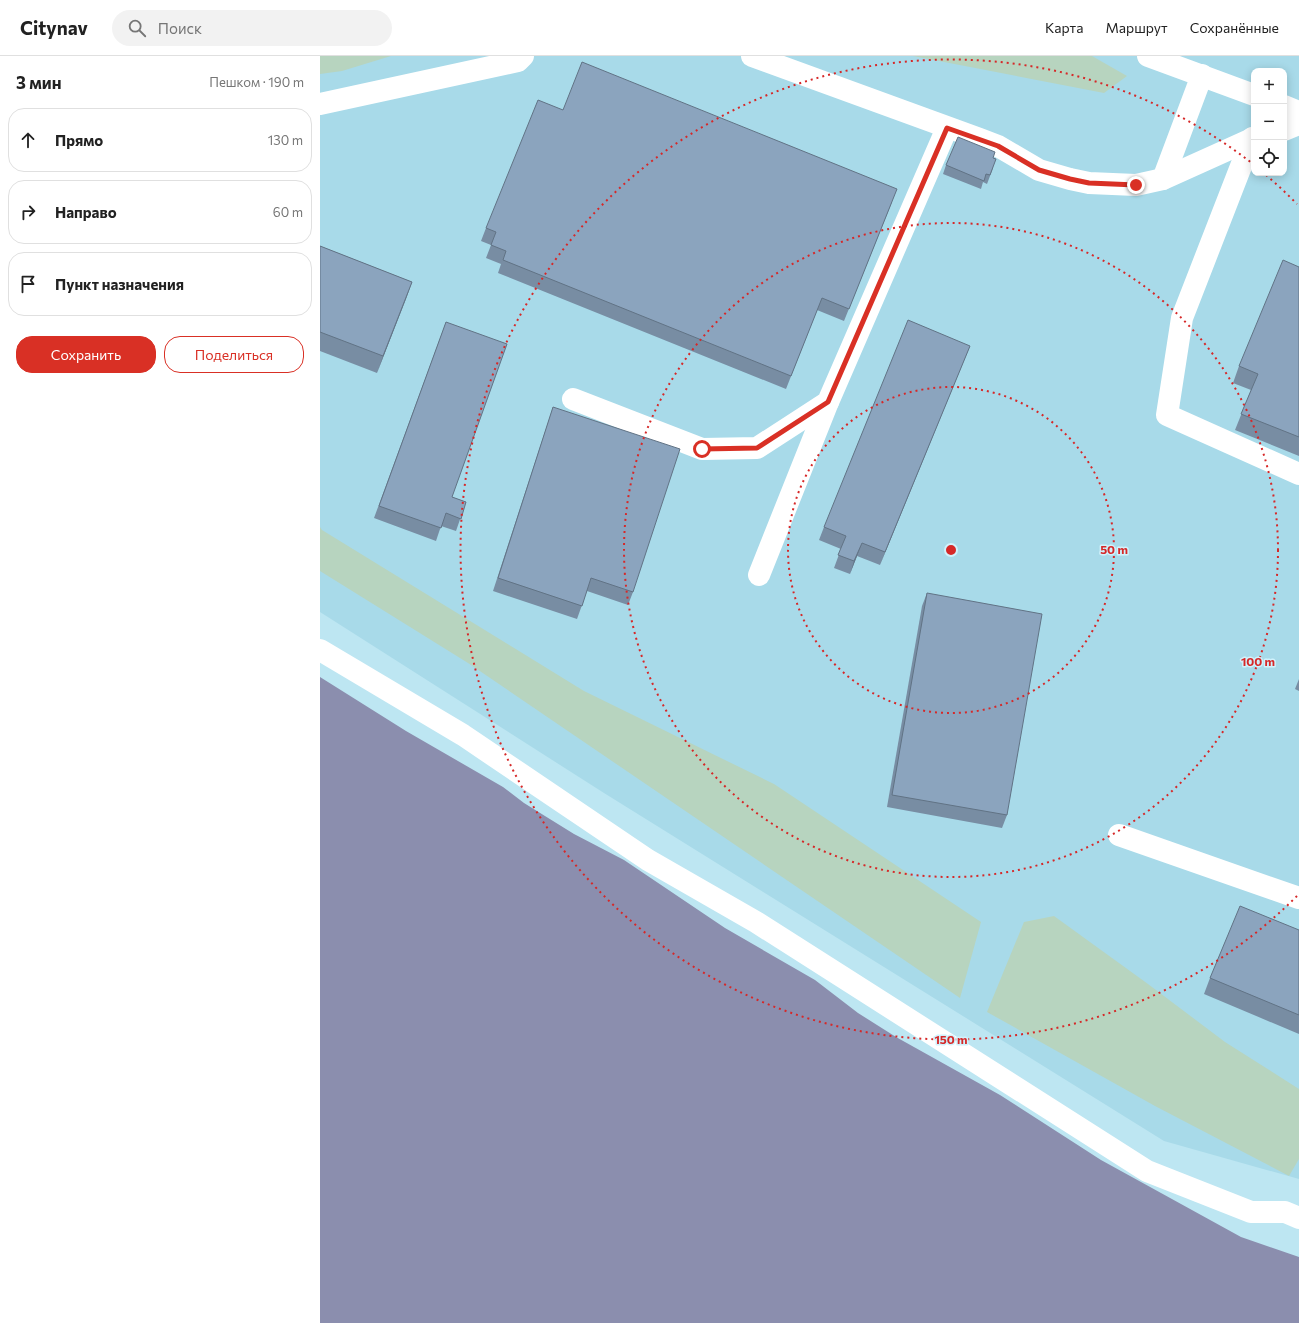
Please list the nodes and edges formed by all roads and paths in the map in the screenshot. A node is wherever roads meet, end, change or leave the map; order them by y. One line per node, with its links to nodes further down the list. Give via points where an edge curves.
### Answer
1 (523, 56): 6 (lane, via 518,61)
2 (752, 56): 10 (lane)
3 (1148, 56): 4 (lane)
4 (1202, 75): 5 (lane); 14 (lane)
5 (1251, 94)
6 (320, 104)
7 (1287, 107): 8 (lane)
8 (1299, 112)
9 (1299, 124): 11 (lane)
10 (947, 128): 14 (lane, via 998,146 1039,170 1070,179 1089,183 1136,185); 16 (lane)
11 (1287, 129)
12 (1251, 139): 14 (lane)
13 (1252, 140): 17 (lane, via 1182,318 1167,415)
14 (1162, 179)
15 (573, 399): 16 (lane, via 702,449 757,448)
16 (828, 402): 18 (lane)
17 (1299, 474)
18 (759, 575)
19 (320, 650): 22 (lane, via 463,735 648,860 762,926 1148,1171 1251,1212 1285,1212)
20 (1120, 835): 21 (lane)
21 (1299, 898)
22 (1299, 1218)

